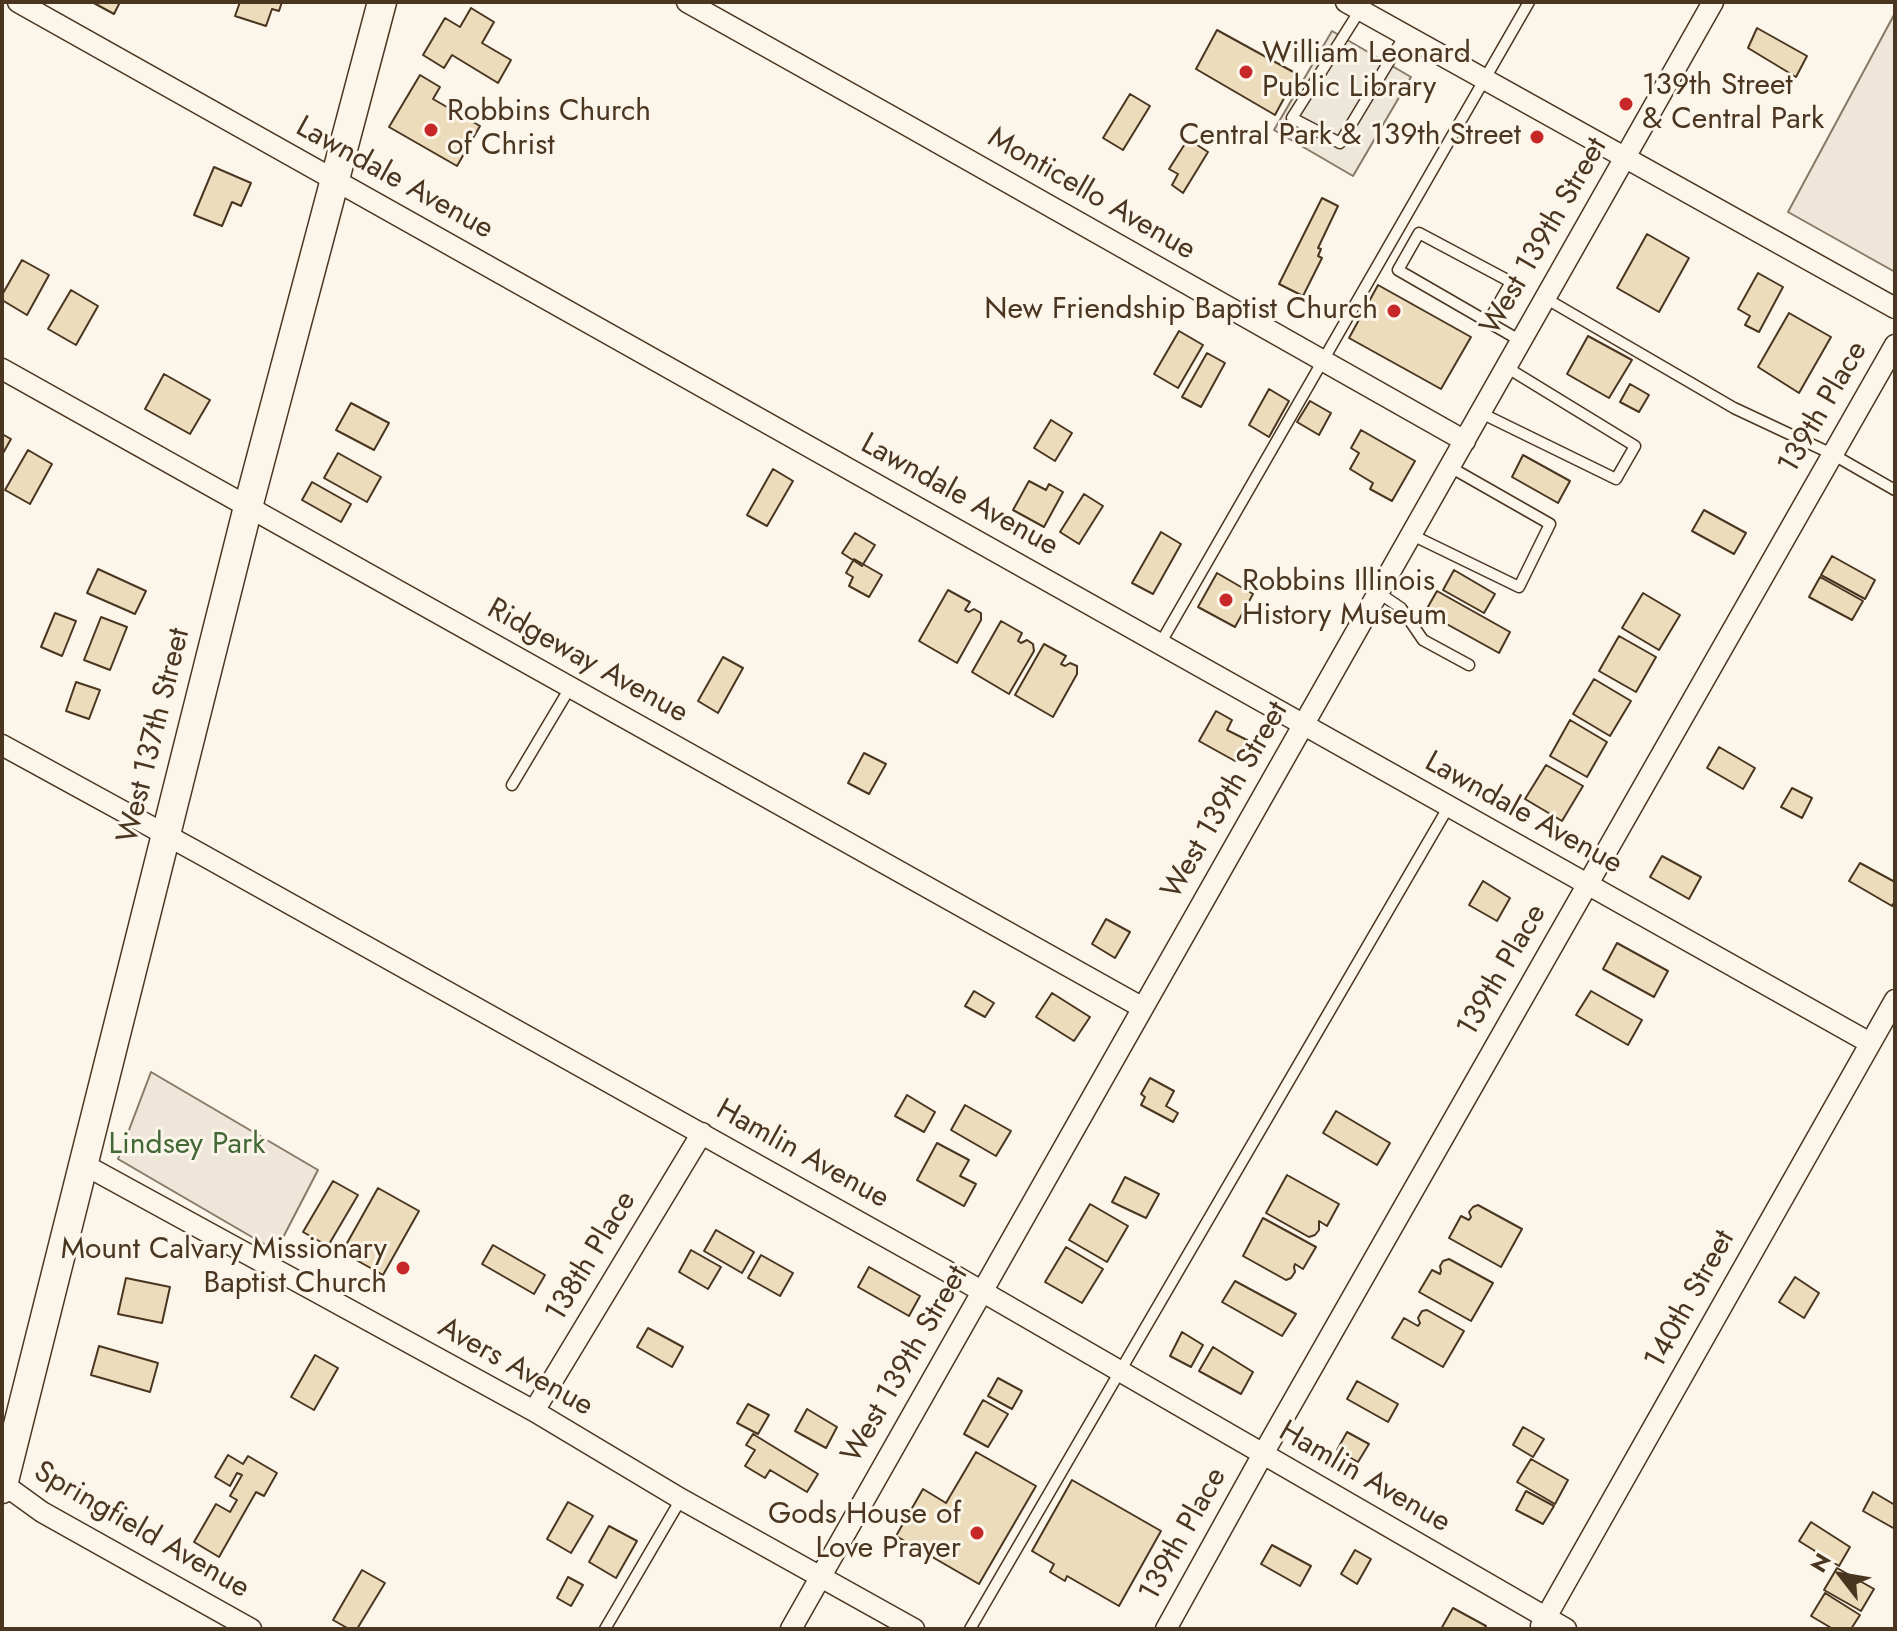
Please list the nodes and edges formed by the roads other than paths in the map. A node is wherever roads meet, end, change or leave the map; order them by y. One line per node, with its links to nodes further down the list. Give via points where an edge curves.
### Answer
1 (18, 2): 10 (street, Lawndale Avenue)
2 (382, 2): 10 (main road, West 137th Street)
3 (687, 2): 16 (street, Monticello Avenue)
4 (1529, 2): 8 (lane)
5 (1713, 2): 9 (street, West 139th Street)
6 (1353, 6): 7 (street); 7 (lane, via 1292,118 1340,143)
7 (1405, 35): 8 (street)
8 (1484, 80): 9 (street); 16 (lane)
9 (1624, 158): 11 (street, West 139th Street); 12 (street)
10 (336, 181): 24 (main road, West 137th Street); 27 (street, Lawndale Avenue)
11 (1545, 298): 14 (street, West 139th Street); 21 (lane, via 1734,408)
12 (1895, 308)
13 (1488, 322): 13 (lane, via 1398,270 1419,233 1511,282); 14 (lane)
14 (1521, 341): 17 (street, West 139th Street)
15 (1895, 345): 21 (street, 139th Place)
16 (1323, 361): 20 (street, Monticello Avenue); 27 (lane)
17 (1506, 367): 19 (street, West 139th Street); 19 (lane, via 1635,446 1616,479)
18 (2, 369): 24 (street, Ridgeway Avenue)
19 (1481, 413): 20 (street, West 139th Street)
20 (1465, 441): 22 (street, West 139th Street)
21 (1832, 454): 23 (lane); 35 (street, 139th Place)
22 (1450, 467): 25 (street, West 139th Street); 25 (lane, via 1550,524 1519,587)
23 (1895, 490)
24 (248, 507): 29 (street, Ridgeway Avenue); 34 (main road, West 137th Street)
25 (1412, 535): 26 (street, West 139th Street)
26 (1379, 593): 28 (lane, via 1401,608 1423,640); 30 (street, West 139th Street)
27 (1160, 644): 30 (street, Lawndale Avenue)
28 (1469, 665)
29 (571, 686): 32 (lane); 37 (street, Ridgeway Avenue)
30 (1304, 725): 33 (street, Lawndale Avenue); 37 (street, West 139th Street)
31 (2, 745): 34 (street, Hamlin Avenue)
32 (512, 785)
33 (1449, 806): 35 (street, Lawndale Avenue); 42 (lane)
34 (165, 834): 39 (street, Hamlin Avenue); 40 (main road, West 137th Street)
35 (1588, 884): 38 (street, Lawndale Avenue); 44 (street, 139th Place)
36 (1895, 1000): 38 (street, 140th Street)
37 (1143, 1008): 41 (street, West 139th Street)
38 (1870, 1043): 48 (street, 140th Street)
39 (702, 1133): 41 (street, Hamlin Avenue); 43 (street, 138th Place)
40 (83, 1164): 43 (street, Avers Avenue); 45 (main road, West 137th Street)
41 (982, 1291): 42 (street, Hamlin Avenue); 47 (street, West 139th Street)
42 (1120, 1371): 44 (street, Hamlin Avenue); 53 (lane)
43 (534, 1411): 46 (street, Avers Avenue)
44 (1263, 1454): 48 (street, Hamlin Avenue); 54 (street, 139th Place)
45 (2, 1485): 49 (street, Springfield Avenue)
46 (681, 1499): 47 (street, Avers Avenue); 50 (lane)
47 (820, 1577): 51 (street, West 139th Street); 52 (street, Avers Avenue)
48 (1542, 1623): 55 (street, Hamlin Avenue)
49 (251, 1629)
50 (605, 1629)
51 (791, 1629)
52 (914, 1629)
53 (970, 1629)
54 (1166, 1629)
55 (1566, 1629)

